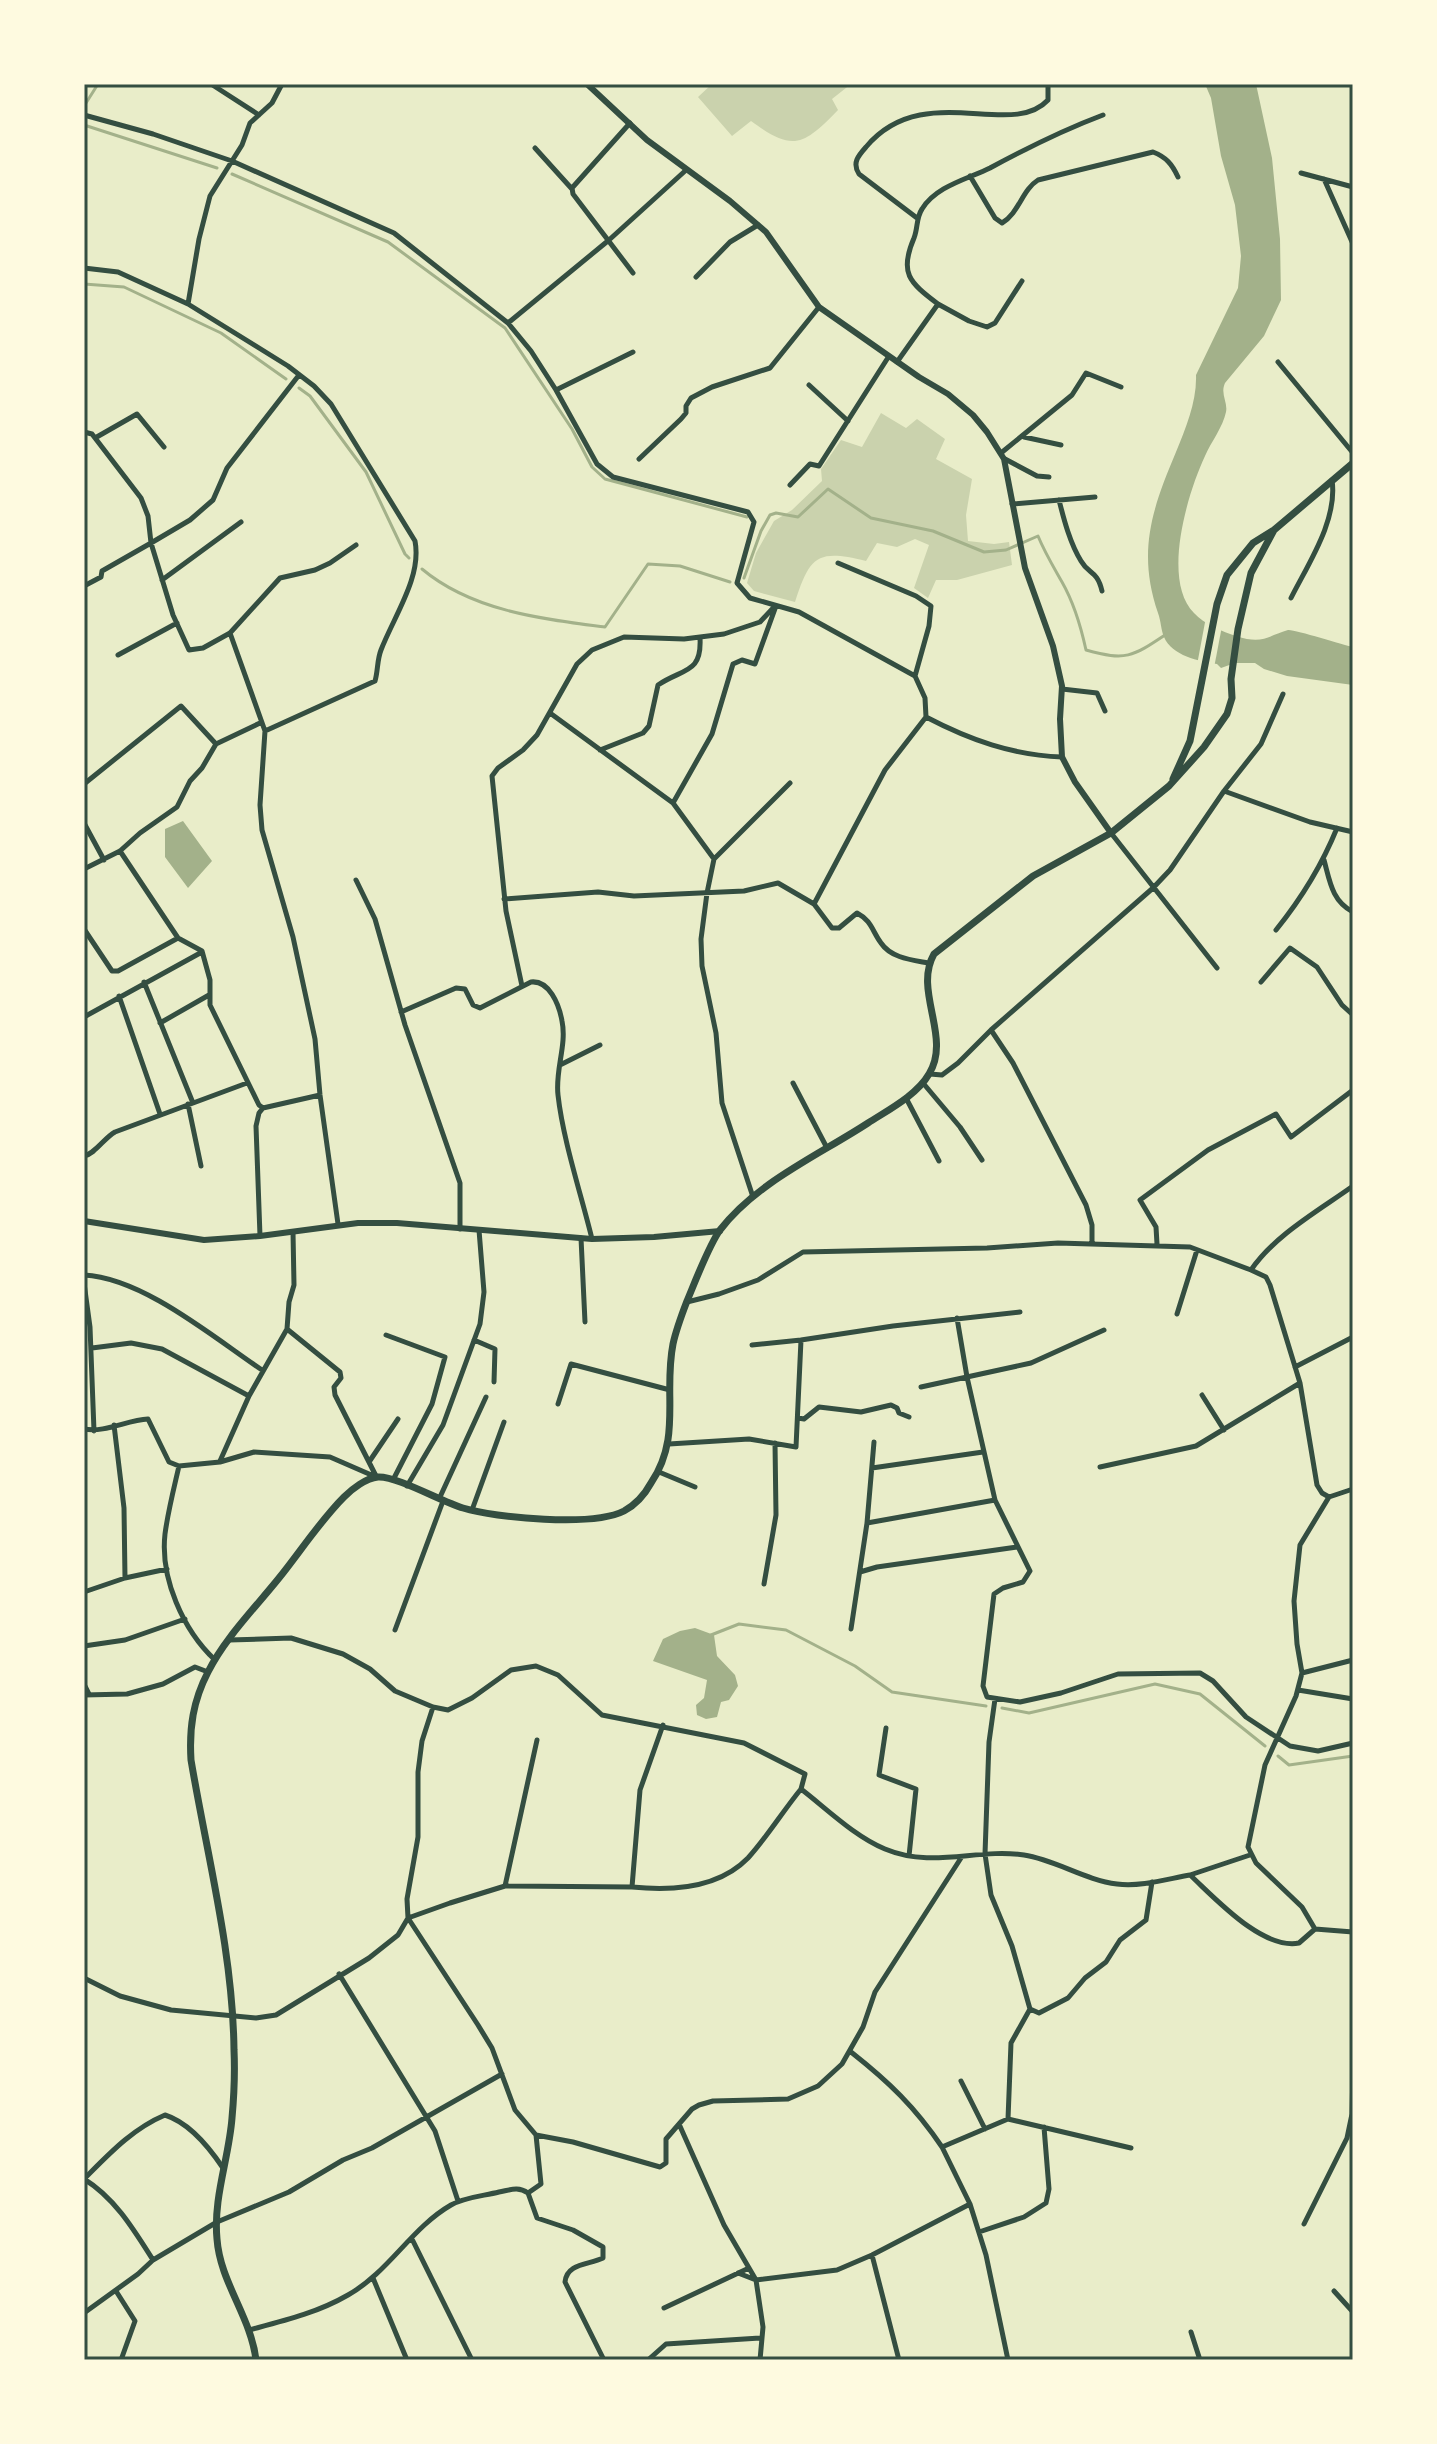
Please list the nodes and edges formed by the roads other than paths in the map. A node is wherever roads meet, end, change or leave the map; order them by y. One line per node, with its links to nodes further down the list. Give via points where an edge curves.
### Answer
1 (211, 84): 6 (street)
2 (282, 84): 6 (street)
3 (1048, 84): 18 (street, via 1048,100 1034,110 1015,115 927,113 903,119 874,138 855,167)
4 (592, 85): 8 (street)
5 (84, 115): 10 (street)
6 (259, 115): 10 (street)
7 (1103, 115): 13 (street)
8 (630, 123): 11 (street); 17 (street, via 576,181)
9 (535, 148): 17 (street)
10 (232, 161): 26 (street, via 210,196); 29 (street, via 394,233)
11 (685, 171): 19 (street); 20 (street)
12 (1301, 173): 15 (street)
13 (970, 176): 14 (street, via 1002,223 1038,180 1153,152 1163,156); 18 (street, via 937,194)
14 (1178, 177)
15 (1324, 179): 16 (street); 21 (street)
16 (1353, 187)
17 (573, 191): 20 (street)
18 (917, 218): 27 (street, via 919,227 906,259 908,273)
19 (758, 225): 24 (street, via 730,242); 28 (street)
20 (609, 240): 23 (street); 29 (street)
21 (1353, 244)
22 (84, 268): 26 (street, via 118,272)
23 (633, 273)
24 (696, 277)
25 (1022, 281): 27 (street, via 987,327)
26 (188, 304): 34 (street)
27 (938, 304): 32 (street)
28 (819, 307): 31 (street); 46 (street, via 770,368 691,398 681,419)
29 (508, 323): 37 (street)
30 (633, 352): 37 (street)
31 (889, 356): 32 (street); 38 (street)
32 (897, 362): 45 (street, via 973,415)
33 (1278, 362): 44 (street)
34 (299, 375): 56 (street, via 227,468 213,500); 75 (street, via 331,404 397,508 418,555 375,681)
35 (809, 385): 38 (street)
36 (1121, 387): 40 (street, via 1086,373 1072,395)
37 (556, 390): 63 (street, via 597,464 613,477 753,516 737,583 750,598)
38 (848, 421): 50 (street, via 819,466 810,464)
39 (84, 432): 41 (street)
40 (1023, 437): 42 (street); 45 (street)
41 (95, 438): 43 (street, via 137,414); 56 (street, via 141,498)
42 (1061, 445)
43 (164, 447)
44 (1353, 453)
45 (1002, 456): 48 (street); 53 (street)
46 (639, 459)
47 (1353, 463): 49 (main road)
48 (1049, 477)
49 (1332, 480): 55 (main road); 62 (street, via 1333,504)
50 (790, 485)
51 (1095, 497): 52 (street)
52 (1059, 500): 53 (street); 61 (street, via 1082,564 1099,578)
53 (1011, 504): 69 (street)
54 (241, 522): 59 (street)
55 (1274, 530): 81 (main road, via 1251,573 1227,714); 81 (main road, via 1253,543 1227,575 1190,741)
56 (151, 543): 59 (street); 60 (street)
57 (356, 545): 65 (street, via 315,570 280,578)
58 (838, 563): 68 (street, via 931,606)
59 (162, 580): 64 (street)
60 (84, 586)
61 (1102, 591)
62 (1291, 598)
63 (776, 606): 66 (street, via 760,622); 68 (street, via 799,612); 83 (street, via 755,664 733,664 712,734)
64 (177, 623): 65 (street, via 189,650); 67 (street)
65 (230, 633): 74 (street)
66 (700, 638): 72 (street, via 624,637 602,644 577,664); 77 (street, via 696,664 658,685 643,733)
67 (118, 655)
68 (915, 676): 73 (street)
69 (1062, 689): 71 (street, via 1097,693); 78 (street)
70 (1283, 694): 82 (street, via 1261,744)
71 (1105, 711)
72 (550, 713): 77 (street); 96 (street, via 531,742 492,776)
73 (926, 717): 78 (street, via 968,739 1010,752); 97 (street, via 885,770)
74 (260, 723): 75 (street); 76 (street)
75 (265, 731): 122 (street, via 262,830 302,978)
76 (216, 744): 80 (street, via 181,706); 88 (street, via 177,807)
77 (599, 750): 83 (street)
78 (1062, 757): 87 (street)
79 (790, 783): 89 (street)
80 (84, 784)
81 (1169, 786): 87 (main road)
82 (1224, 791): 85 (street); 94 (street)
83 (673, 803): 89 (street)
84 (84, 823): 90 (street)
85 (1337, 828): 86 (street); 91 (street)
86 (1353, 832)
87 (1111, 833): 94 (street); 103 (main road, via 1033,876)
88 (120, 851): 90 (street); 101 (street)
89 (714, 859): 95 (street)
90 (104, 860): 92 (street)
91 (1324, 860): 98 (street, via 1333,894); 100 (street)
92 (84, 869)
93 (356, 880): 110 (street, via 375,919)
94 (1153, 888): 104 (street); 114 (street)
95 (707, 893): 96 (street, via 598,892); 97 (street, via 778,883); 133 (street, via 702,966 716,1033 722,1103)
96 (504, 899): 107 (street)
97 (814, 904): 103 (street, via 832,928 857,913 869,921 883,946 904,959)
98 (1353, 912)
99 (84, 929): 101 (street, via 112,971)
100 (1276, 930)
101 (178, 938): 102 (street)
102 (202, 951): 105 (street); 108 (street)
103 (928, 963): 117 (main road, via 936,1045)
104 (1217, 968)
105 (144, 982): 109 (street); 113 (street)
106 (1261, 982): 111 (street, via 1290,948 1317,967)
107 (522, 986): 110 (street, via 480,1008 460,988); 116 (street, via 539,981 556,1003 563,1022)
108 (209, 995): 113 (street); 118 (street)
109 (119, 996): 112 (street); 126 (street)
110 (401, 1012): 136 (street, via 460,1183)
111 (1353, 1015)
112 (84, 1017)
113 (160, 1023): 124 (street)
114 (991, 1030): 117 (street, via 942,1075); 143 (street, via 1086,1205)
115 (600, 1045): 116 (street)
116 (559, 1066): 142 (street, via 558,1095)
117 (930, 1074): 120 (main road)
118 (247, 1083): 124 (street); 125 (street)
119 (793, 1083): 127 (street)
120 (923, 1083): 123 (main road); 129 (street)
121 (1353, 1090): 144 (street, via 1291,1137 1276,1114 1208,1150 1140,1200 1156,1227)
122 (320, 1095): 125 (street); 135 (street)
123 (906, 1097): 127 (main road); 130 (street)
124 (190, 1104): 126 (street); 131 (street)
125 (263, 1108): 140 (street, via 256,1126)
126 (160, 1114): 128 (street, via 104,1138)
127 (828, 1149): 133 (main road)
128 (84, 1156)
129 (982, 1160)
130 (939, 1161)
131 (201, 1166)
132 (1353, 1186): 146 (street, via 1300,1223)
133 (754, 1198): 138 (main road)
134 (84, 1221): 140 (street, via 204,1240)
135 (338, 1224): 136 (street); 139 (street)
136 (460, 1229): 137 (street)
137 (479, 1230): 141 (street); 158 (street, via 484,1292)
138 (720, 1231): 142 (street); 149 (main road)
139 (293, 1232): 140 (street); 154 (street, via 294,1285)
140 (260, 1236)
141 (581, 1238): 142 (street); 153 (street)
142 (592, 1239)
143 (1092, 1244): 144 (street); 149 (street, via 803,1252 758,1280)
144 (1157, 1244): 145 (street)
145 (1197, 1250): 146 (street); 151 (street)
146 (1251, 1270): 162 (street, via 1266,1277)
147 (84, 1275): 163 (street, via 149,1294)
148 (84, 1283): 161 (street)
149 (686, 1302): 168 (main road, via 673,1344)
150 (1020, 1312): 152 (street)
151 (1177, 1314)
152 (957, 1318): 159 (street); 164 (street)
153 (585, 1322)
154 (287, 1329): 163 (street); 186 (street, via 340,1372 335,1395)
155 (1104, 1330): 164 (street, via 1031,1363)
156 (386, 1335): 192 (street, via 445,1357 432,1404)
157 (1353, 1337): 162 (street)
158 (474, 1340): 165 (street, via 495,1349); 193 (street, via 443,1425)
159 (801, 1340): 160 (street); 174 (street)
160 (752, 1345)
161 (92, 1348): 170 (street, via 131,1343 162,1349); 180 (street)
162 (1295, 1367): 166 (street)
163 (262, 1370): 170 (street)
164 (967, 1377): 167 (street); 184 (street)
165 (494, 1382)
166 (1300, 1383): 179 (street); 196 (street, via 1317,1485)
167 (921, 1387)
168 (670, 1390): 172 (street, via 571,1364); 183 (main road)
169 (1202, 1395): 179 (street)
170 (249, 1396): 185 (street)
171 (486, 1397): 197 (street)
172 (558, 1404)
173 (909, 1417): 174 (street, via 891,1405 861,1412 819,1407)
174 (798, 1418): 182 (street, via 796,1447)
175 (398, 1419): 186 (street)
176 (504, 1422): 199 (street)
177 (114, 1425): 180 (street); 187 (street, via 148,1419 169,1462); 204 (street, via 124,1508)
178 (84, 1429): 180 (street)
179 (1224, 1430): 188 (street, via 1196,1446)
180 (94, 1431)
181 (874, 1442): 189 (street)
182 (775, 1443): 183 (street, via 749,1439); 205 (street, via 776,1515)
183 (669, 1444): 190 (main road)
184 (983, 1452): 189 (street); 198 (street)
185 (220, 1462): 187 (street); 191 (street, via 254,1452 330,1457)
186 (369, 1462): 191 (street)
187 (179, 1466): 202 (street, via 165,1536)
188 (1100, 1467)
189 (872, 1468): 200 (street)
190 (659, 1472): 194 (street); 199 (main road, via 646,1493 612,1515 516,1518)
191 (377, 1477): 192 (main road); 210 (main road, via 345,1496)
192 (393, 1480): 193 (main road)
193 (407, 1487): 197 (main road)
194 (695, 1487)
195 (1353, 1489): 196 (street)
196 (1329, 1497): 215 (street, via 1300,1545 1294,1601)
197 (442, 1499): 199 (main road); 209 (street)
198 (995, 1500): 200 (street); 201 (street)
199 (472, 1510)
200 (867, 1523): 203 (street)
201 (1017, 1547): 203 (street); 219 (street, via 1030,1575 996,1591 983,1686 987,1697)
202 (167, 1569): 204 (street); 207 (street)
203 (859, 1573): 208 (street)
204 (125, 1578): 206 (street)
205 (764, 1584)
206 (84, 1592)
207 (185, 1619): 211 (street, via 125,1640); 212 (street)
208 (851, 1629)
209 (395, 1630)
210 (229, 1640): 212 (main road); 221 (street, via 291,1638 343,1654 395,1691)
211 (84, 1646)
212 (215, 1660): 214 (main road)
213 (1353, 1660): 215 (street)
214 (208, 1672): 218 (street, via 195,1667 127,1694); 242 (main road, via 189,1730 191,1760)
215 (1302, 1673): 217 (street)
216 (84, 1684): 218 (street)
217 (1298, 1690): 220 (street); 224 (street)
218 (86, 1695)
219 (995, 1699): 224 (street, via 1033,1700 1118,1674 1200,1673 1246,1717); 228 (street)
220 (1353, 1699)
221 (433, 1707): 222 (street, via 448,1710 511,1670 536,1666 558,1675 602,1715); 236 (street, via 418,1772 418,1837)
222 (663, 1725): 227 (street, via 744,1743 805,1774); 235 (street, via 640,1790)
223 (886, 1728): 230 (street, via 879,1775 916,1789)
224 (1278, 1737): 226 (street, via 1303,1750); 229 (street, via 1260,1784)
225 (537, 1740): 234 (street)
226 (1353, 1743)
227 (801, 1789): 230 (street, via 864,1837); 235 (street, via 746,1860 710,1882 667,1890)
228 (985, 1854): 231 (street); 233 (street, via 1023,1855 1116,1884); 241 (street, via 991,1895)
229 (1250, 1855): 232 (street); 237 (street, via 1293,1896)
230 (909, 1856): 231 (street)
231 (961, 1858): 243 (street, via 875,1992)
232 (1190, 1875): 233 (street); 237 (street, via 1264,1936 1291,1945)
233 (1152, 1882): 241 (street, via 1146,1920 1120,1940 1106,1962 1054,2007 1039,2013)
234 (505, 1886): 235 (street); 236 (street)
235 (632, 1887)
236 (408, 1918): 239 (street, via 398,1935); 245 (street, via 478,2025)
237 (1315, 1929): 238 (street)
238 (1353, 1932)
239 (339, 1974): 242 (street, via 276,2015); 247 (street)
240 (84, 1978): 242 (street, via 120,1996 171,2010)
241 (1030, 2009): 248 (street, via 1011,2043)
242 (232, 2014): 255 (main road, via 232,2120)
243 (851, 2052): 249 (street, via 804,2093 788,2099 713,2101 692,2109); 253 (street, via 904,2096)
244 (1353, 2070): 261 (street, via 1347,2138)
245 (502, 2074): 247 (street); 252 (street, via 515,2110)
246 (961, 2081): 251 (street)
247 (426, 2118): 258 (street, via 441,2145); 260 (street, via 289,2192)
248 (1008, 2119): 250 (street); 251 (street)
249 (679, 2124): 252 (street, via 666,2139 666,2163 660,2167); 266 (street)
250 (1044, 2127): 254 (street); 262 (street, via 1046,2203 1024,2217)
251 (985, 2129): 253 (street)
252 (536, 2135): 257 (street, via 541,2184)
253 (942, 2147): 259 (street)
254 (1131, 2148)
255 (223, 2168): 256 (street, via 209,2147 165,2115 135,2131); 260 (main road)
256 (84, 2179): 265 (street, via 114,2203)
257 (528, 2193): 258 (street, via 517,2188); 282 (street, via 537,2218 603,2247 603,2258 571,2269 565,2282)
258 (458, 2201): 263 (street)
259 (970, 2204): 262 (street); 264 (street)
260 (217, 2222): 265 (street); 275 (main road, via 220,2259)
261 (1304, 2224)
262 (979, 2232): 286 (street)
263 (412, 2239): 268 (street); 281 (street)
264 (872, 2255): 269 (street, via 837,2270); 285 (street)
265 (153, 2260): 270 (street)
266 (749, 2268): 267 (street); 269 (street)
267 (738, 2273): 269 (street); 272 (street)
268 (373, 2278): 275 (street, via 319,2310); 280 (street)
269 (756, 2280): 277 (street)
270 (116, 2291): 274 (street); 278 (street, via 135,2321)
271 (1334, 2291): 273 (street)
272 (664, 2308)
273 (1353, 2312)
274 (84, 2313)
275 (249, 2330): 279 (main road)
276 (1191, 2332): 287 (street)
277 (760, 2338): 283 (street, via 666,2344); 284 (street)
278 (121, 2360)
279 (256, 2360)
280 (407, 2360)
281 (472, 2360)
282 (604, 2360)
283 (648, 2360)
284 (760, 2360)
285 (899, 2360)
286 (1008, 2360)
287 (1200, 2360)

